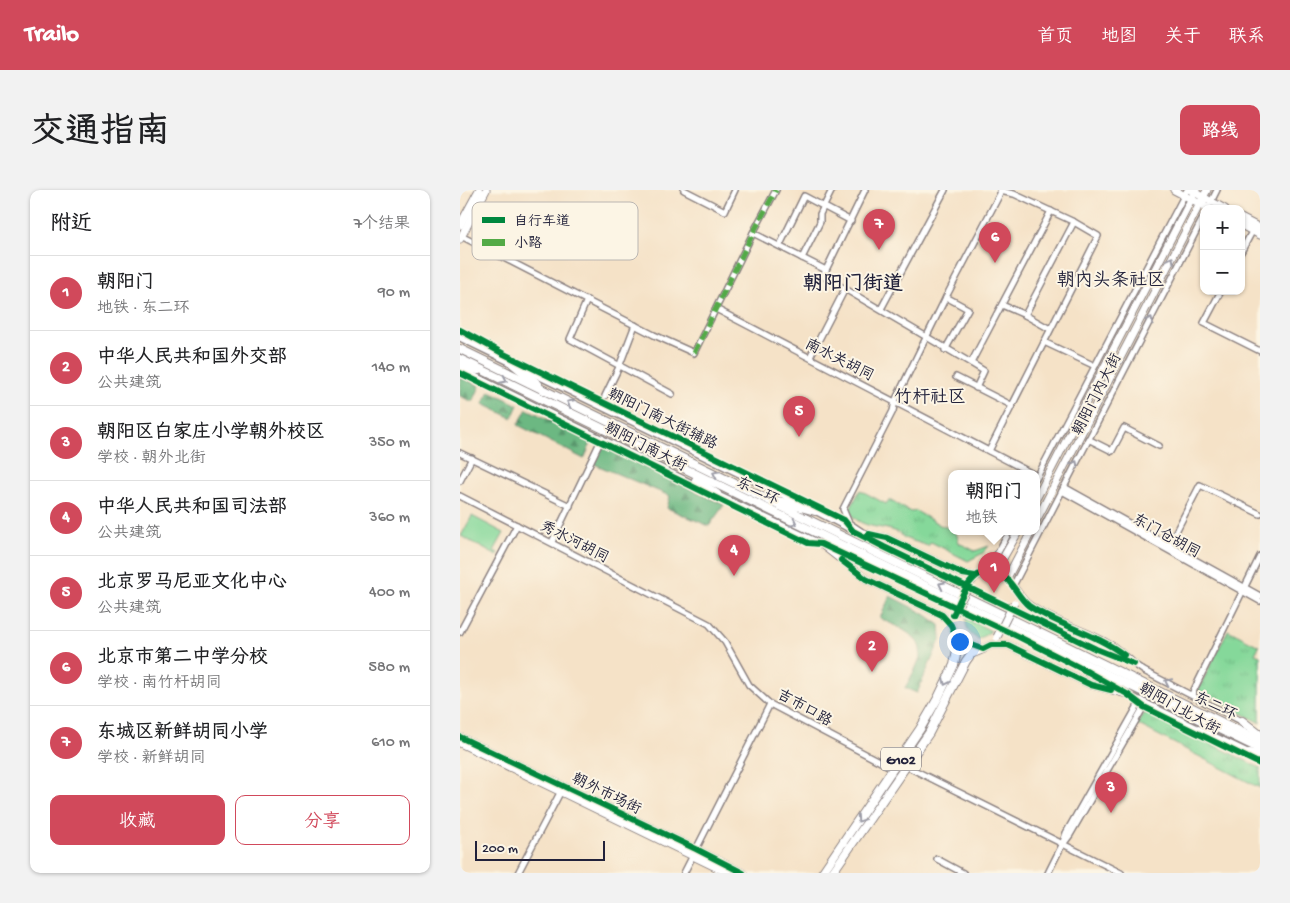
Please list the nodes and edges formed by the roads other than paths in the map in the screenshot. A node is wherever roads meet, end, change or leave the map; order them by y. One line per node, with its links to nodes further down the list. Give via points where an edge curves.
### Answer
1 (479, 190): 14 (main road)
2 (486, 190): 15 (main road)
3 (684, 190): 4 (street, via 725,210)
4 (735, 190)
5 (776, 190): 27 (street)
6 (832, 190): 18 (street)
7 (865, 190): 21 (street)
8 (945, 190): 41 (street)
9 (1174, 190): 12 (main road)
10 (1218, 190): 17 (street)
11 (1000, 191): 19 (street); 37 (street)
12 (1191, 193): 13 (main road); 55 (street, 朝阳门内大街); 72 (main road, 朝阳门内大街)
13 (1203, 197): 85 (main road, 朝阳门内大街, one-way to 13)
14 (473, 202)
15 (480, 202)
16 (472, 203): 25 (main road)
17 (1211, 205)
18 (824, 206): 21 (street); 30 (street, via 804,196); 32 (street, via 820,222)
19 (1052, 211): 23 (street); 39 (street)
20 (472, 217): 29 (main road)
21 (851, 221): 34 (street)
22 (1245, 221): 26 (main road)
23 (1074, 222): 42 (street); 44 (street, via 1098,236)
24 (1200, 224): 67 (street, 朝阳门内大街, one-way to 24)
25 (460, 226)
26 (1256, 228): 28 (main road); 31 (street)
27 (753, 233): 30 (street); 40 (street)
28 (1260, 235)
29 (461, 238)
30 (780, 245): 32 (street)
31 (1242, 250)
32 (802, 258): 34 (street)
33 (506, 260): 38 (street)
34 (826, 270): 35 (street, via 823,276)
35 (845, 289): 41 (street); 51 (street)
36 (1219, 295): 50 (street, via 1204,323)
37 (946, 297): 45 (street); 49 (street, via 968,309)
38 (587, 300): 43 (street); 56 (street, via 570,339)
39 (1002, 305): 42 (street); 53 (street)
40 (716, 309): 43 (street, via 694,353); 51 (street, 南水关胡同)
41 (882, 309): 45 (street)
42 (1025, 315): 44 (street)
43 (636, 325): 56 (street)
44 (1050, 329): 47 (street)
45 (926, 337): 49 (street); 64 (street)
46 (460, 338): 54 (street, 朝阳门南大街)
47 (1044, 342): 55 (street); 65 (street)
48 (460, 349): 61 (highway, 东二环)
49 (945, 350): 53 (street)
50 (1260, 351)
51 (810, 357): 64 (street, 南水关胡同)
52 (460, 359): 58 (highway, 东二环)
53 (971, 363): 60 (street, via 984,371)
54 (513, 364): 61 (highway); 84 (street, 朝阳门南大街)
55 (1095, 366): 75 (street, 朝阳门内大街)
56 (619, 367): 62 (street); 63 (street)
57 (460, 368): 58 (highway); 66 (street, 朝阳门南大街)
58 (487, 372): 73 (highway, 东二环, one-way to 73)
59 (956, 377): 60 (street)
60 (976, 388): 65 (street)
61 (550, 392): 81 (highway, 东二环, one-way to 61)
62 (672, 394)
63 (605, 396)
64 (895, 401): 69 (street, 南水关胡同); 89 (street, via 893,411 843,509 849,523)
65 (1011, 405): 69 (street)
66 (602, 438): 80 (street, 朝阳门南大街); 83 (street)
67 (1088, 439): 68 (street, via 1112,451 1124,428); 78 (street, 朝阳门内大街, one-way to 67)
68 (1159, 446)
69 (989, 451): 74 (street, 南水关胡同)
70 (460, 453): 71 (street)
71 (472, 458): 77 (street); 83 (street)
72 (1058, 458): 76 (street); 79 (main road, 朝阳门内大街)
73 (671, 463): 80 (highway); 115 (highway, 东二环, one-way to 115)
74 (1025, 470)
75 (1039, 470)
76 (1040, 473)
77 (460, 481)
78 (1063, 489): 90 (street, 朝阳门内大街); 97 (street); 103 (street, 东门仓胡同)
79 (1040, 492)
80 (717, 494): 96 (street, 朝阳门南大街)
81 (760, 495): 84 (highway); 124 (highway, 东二环, one-way to 81)
82 (460, 496): 87 (street, 秀水河胡同)
83 (570, 506): 95 (street)
84 (815, 511): 88 (street, 朝阳门南大街)
85 (1040, 513)
86 (1260, 514): 97 (street, via 1200,485)
87 (517, 526): 95 (street, 秀水河胡同); 109 (street)
88 (853, 530): 89 (main road); 113 (street, 朝阳门北大街, via 1096,649)
89 (862, 532): 100 (main road, via 887,538 963,574)
90 (1040, 534)
91 (1007, 535): 99 (street)
92 (1016, 535): 99 (main road)
93 (1029, 535): 101 (main road)
94 (1039, 535): 102 (street, 朝阳门内大街)
95 (552, 542): 107 (street, 秀水河胡同)
96 (821, 544): 108 (main road, via 866,579 942,616); 114 (street, 朝阳门北大街)
97 (1169, 545): 103 (street)
98 (1260, 556): 103 (street)
99 (991, 571): 100 (main road); 101 (main road)
100 (975, 576): 108 (main road, bridge)
101 (1006, 578): 102 (main road)
102 (1013, 586): 104 (main road)
103 (1243, 589): 105 (street, 东门仓胡同); 106 (street, 东门仓胡同); 117 (street)
104 (1017, 595): 111 (main road, bridge); 113 (main road, via 1036,610 1110,645)
105 (1260, 596)
106 (1260, 601)
107 (679, 608): 119 (street, 吉市口路, via 709,624 725,642 749,685)
108 (951, 625): 110 (main road)
109 (460, 632)
110 (955, 635): 112 (main road); 130 (highway, G102, one-way to 130, via 954,665 920,729)
111 (991, 646): 112 (main road); 116 (main road, via 1008,645 1091,685)
112 (983, 649): 129 (highway, G102, via 966,661 929,733)
113 (1134, 664): 117 (street, 朝阳门北大街, one-way to 113)
114 (1088, 672): 115 (highway); 116 (street, 朝阳门北大街)
115 (1140, 689): 126 (highway, 东二环)
116 (1127, 694): 118 (street, 朝阳门北大街)
117 (1192, 694): 120 (street, 朝阳门北大街)
118 (1144, 702): 127 (street, 朝阳门北大街); 132 (street)
119 (770, 704): 130 (street, 吉市口路); 133 (street)
120 (1242, 721): 121 (street, 朝阳门北大街); 122 (highway)
121 (1260, 730)
122 (1260, 735)
123 (460, 736): 131 (main road, 朝外市场街)
124 (1260, 742)
125 (460, 743): 131 (main road, 朝外市场街)
126 (1260, 749)
127 (1249, 752): 128 (highway)
128 (1260, 756)
129 (906, 766): 132 (street); 140 (highway, G102)
130 (894, 769): 139 (highway, G102, one-way to 139)
131 (562, 788): 133 (main road, 朝外市场街); 135 (street)
132 (1062, 845): 142 (street); 143 (street)
133 (695, 852): 136 (street); 137 (main road, 朝外市场街); 138 (main road, 朝外市场街)
134 (937, 859): 141 (street)
135 (518, 873)
136 (684, 873)
137 (728, 873)
138 (743, 873)
139 (822, 873)
140 (832, 873)
141 (963, 873)
142 (1048, 873)
143 (1121, 873)

